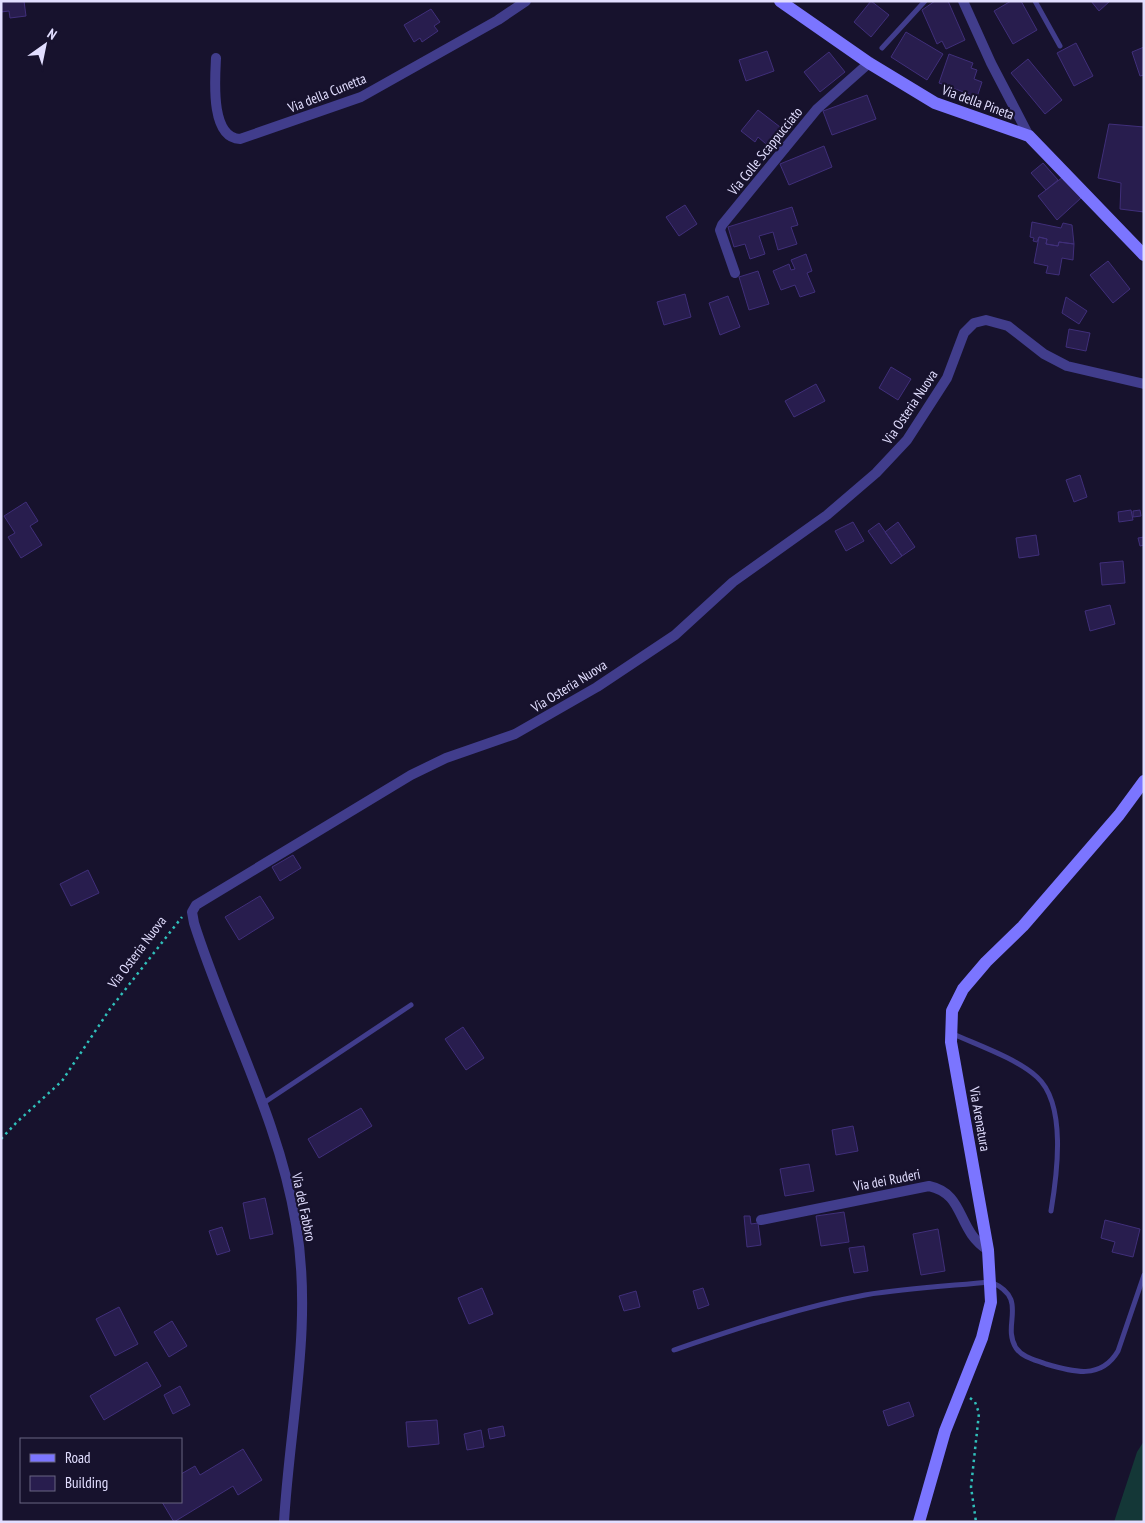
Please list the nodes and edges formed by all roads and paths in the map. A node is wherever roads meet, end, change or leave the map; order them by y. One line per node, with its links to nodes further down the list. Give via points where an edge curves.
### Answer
1 (526, 1): 8 (street, Via della Cunetta, via 361,96 240,139 225,131 216,104)
2 (780, 1): 9 (street, Via della Pineta)
3 (925, 1): 7 (lane)
4 (963, 1): 10 (street)
5 (1034, 1): 6 (lane)
6 (1060, 46)
7 (882, 48)
8 (216, 58)
9 (869, 63): 10 (street, Via della Pineta, via 942,106); 12 (street, Via Colle Scappucciato, via 817,109 722,225 720,230)
10 (1029, 136): 11 (street, Via della Pineta)
11 (1144, 255)
12 (735, 273)
13 (1144, 384): 15 (street, Via Osteria Nuova, via 1061,363 1008,326 992,321 974,323 964,334 940,390 890,460 827,516 728,587 675,635 530,726 402,779 201,900)
14 (1144, 781): 17 (street, Via Arenatura, via 1116,819 967,984 954,1005)
15 (192, 912): 18 (street, Via del Fabbro); 19 (path, Via Osteria Nuova, via 175,923 62,1081)
16 (411, 1005): 18 (lane)
17 (951, 1033): 20 (lane, via 1032,1073 1050,1093 1057,1152); 22 (street, Via Arenatura)
18 (262, 1104): 27 (street, Via del Fabbro, via 294,1214 303,1294 302,1356)
19 (1, 1139)
20 (1051, 1211)
21 (761, 1220): 22 (street, Via dei Ruderi, via 929,1186 950,1196 972,1238)
22 (988, 1250): 24 (street, Via Arenatura)
23 (1144, 1276): 24 (lane, via 1124,1336 1112,1360 1099,1369 1082,1373 1029,1358 1018,1350 1013,1339 1012,1300 1004,1289)
24 (991, 1282): 25 (lane, via 896,1290 846,1299 762,1321); 26 (street, Via Arenatura, via 986,1326)
25 (674, 1350)
26 (961, 1390): 28 (street, Via Arenatura, via 938,1453); 29 (path, via 975,1402 979,1413 971,1487)
27 (284, 1522)
28 (919, 1522)
29 (976, 1522)

